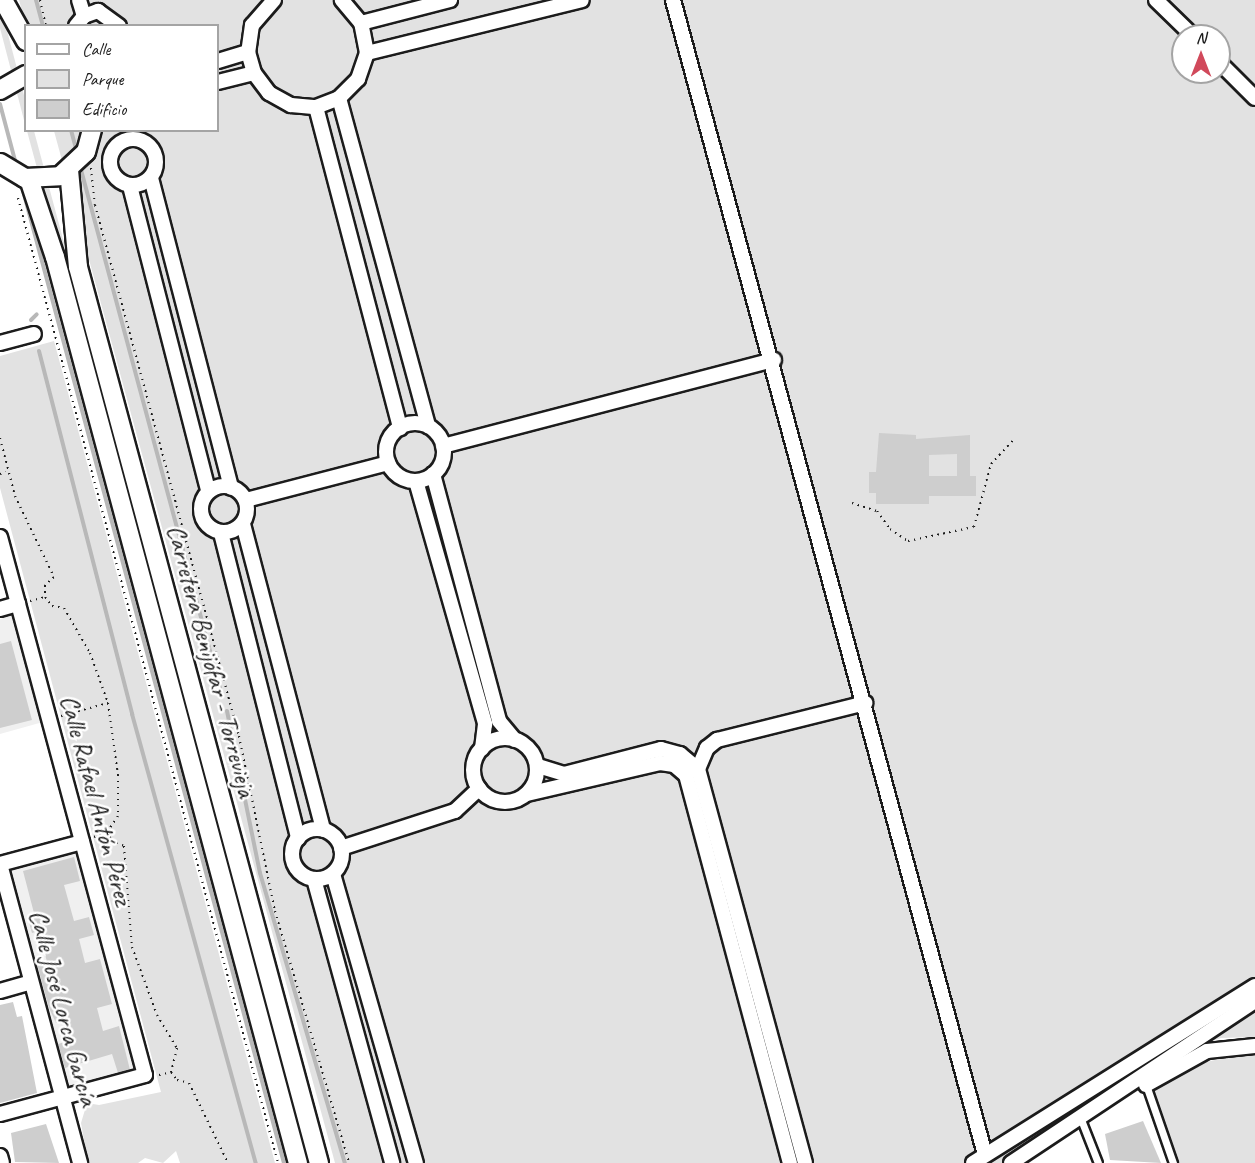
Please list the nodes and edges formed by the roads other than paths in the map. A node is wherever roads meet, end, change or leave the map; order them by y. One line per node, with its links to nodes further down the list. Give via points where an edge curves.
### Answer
1 (3, 0): 14 (main road)
2 (79, 0): 10 (street)
3 (274, 0): 15 (street, via 252,25)
4 (342, 0): 11 (street)
5 (450, 0): 11 (street)
6 (582, 0): 16 (street)
7 (673, 0): 35 (street)
8 (1156, 0): 13 (street)
9 (100, 6): 10 (street); 12 (street)
10 (80, 21)
11 (362, 23): 16 (street)
12 (117, 24)
13 (1181, 24)
14 (24, 37)
15 (248, 52): 17 (street); 18 (street)
16 (367, 53): 23 (street, via 358,79)
17 (219, 61)
18 (254, 74): 21 (street); 25 (street, via 269,93 283,101)
19 (1231, 74): 24 (street)
20 (24, 76): 22 (main road)
21 (219, 82)
22 (0, 89)
23 (339, 98): 25 (street); 36 (street)
24 (1255, 98)
25 (316, 107): 37 (street)
26 (91, 132): 29 (main road, via 86,152)
27 (143, 136): 30 (street, via 156,157); 32 (street, via 120,143 111,156 116,178)
28 (0, 163): 31 (main road)
29 (69, 170): 31 (main road, via 43,180); 79 (main road, Carretera Benijófar - Torrevieja, via 78,267)
30 (151, 178): 32 (street); 42 (street)
31 (29, 179): 78 (main road, Carretera Benijófar - Torrevieja, via 55,257)
32 (130, 186): 43 (street)
33 (34, 334): 34 (street)
34 (0, 343)
35 (774, 360): 38 (street); 50 (street)
36 (428, 426): 37 (street, via 417,423); 38 (street)
37 (400, 428): 39 (street, via 388,440)
38 (443, 446): 40 (street, via 440,466)
39 (388, 463): 41 (street, via 395,472); 44 (street)
40 (433, 474): 41 (street); 51 (street, via 496,712 502,728)
41 (416, 481): 52 (street, via 485,724)
42 (231, 488): 43 (street); 44 (street)
43 (208, 490): 46 (street, via 200,506 202,518)
44 (246, 500): 45 (street)
45 (243, 524): 46 (street); 57 (street)
46 (221, 532): 58 (street)
47 (0, 537): 48 (street, Calle Rafael Antón Pérez)
48 (18, 604): 49 (street); 59 (street, Calle Rafael Antón Pérez)
49 (0, 609)
50 (865, 703): 54 (street, via 717,740 704,754); 74 (street)
51 (515, 740): 52 (street, via 490,741); 53 (street, via 532,751)
52 (482, 749): 55 (street, via 473,766)
53 (538, 766): 54 (street, via 564,774 661,749 680,754); 56 (street, via 536,781)
54 (698, 769): 83 (street)
55 (479, 789): 56 (street, via 498,801 513,801); 60 (street, via 455,811)
56 (527, 794): 82 (street, via 660,763 674,765 686,775)
57 (323, 830): 58 (street, via 309,830); 60 (street)
58 (298, 838): 63 (street, via 292,850 293,863)
59 (82, 842): 61 (street); 70 (street, Calle Rafael Antón Pérez, via 146,1075)
60 (341, 848): 62 (street, via 341,862)
61 (0, 864): 64 (street, Calle José Lorca García)
62 (333, 874): 63 (street); 81 (street)
63 (314, 879): 80 (street)
64 (32, 982): 66 (street); 70 (street, Calle José Lorca García)
65 (1255, 986): 74 (street)
66 (0, 991)
67 (1255, 1001): 72 (street)
68 (1255, 1046): 69 (street, via 1207,1051)
69 (1146, 1085): 85 (lane)
70 (62, 1097): 71 (street); 77 (street, Calle José Lorca García)
71 (0, 1114)
72 (1080, 1117): 75 (street); 84 (lane)
73 (0, 1156): 76 (street)
74 (979, 1159)
75 (1014, 1162)
76 (2, 1163)
77 (80, 1163)
78 (298, 1163)
79 (319, 1163)
80 (392, 1163)
81 (416, 1163)
82 (790, 1163)
83 (805, 1163)
84 (1098, 1163)
85 (1173, 1163)

